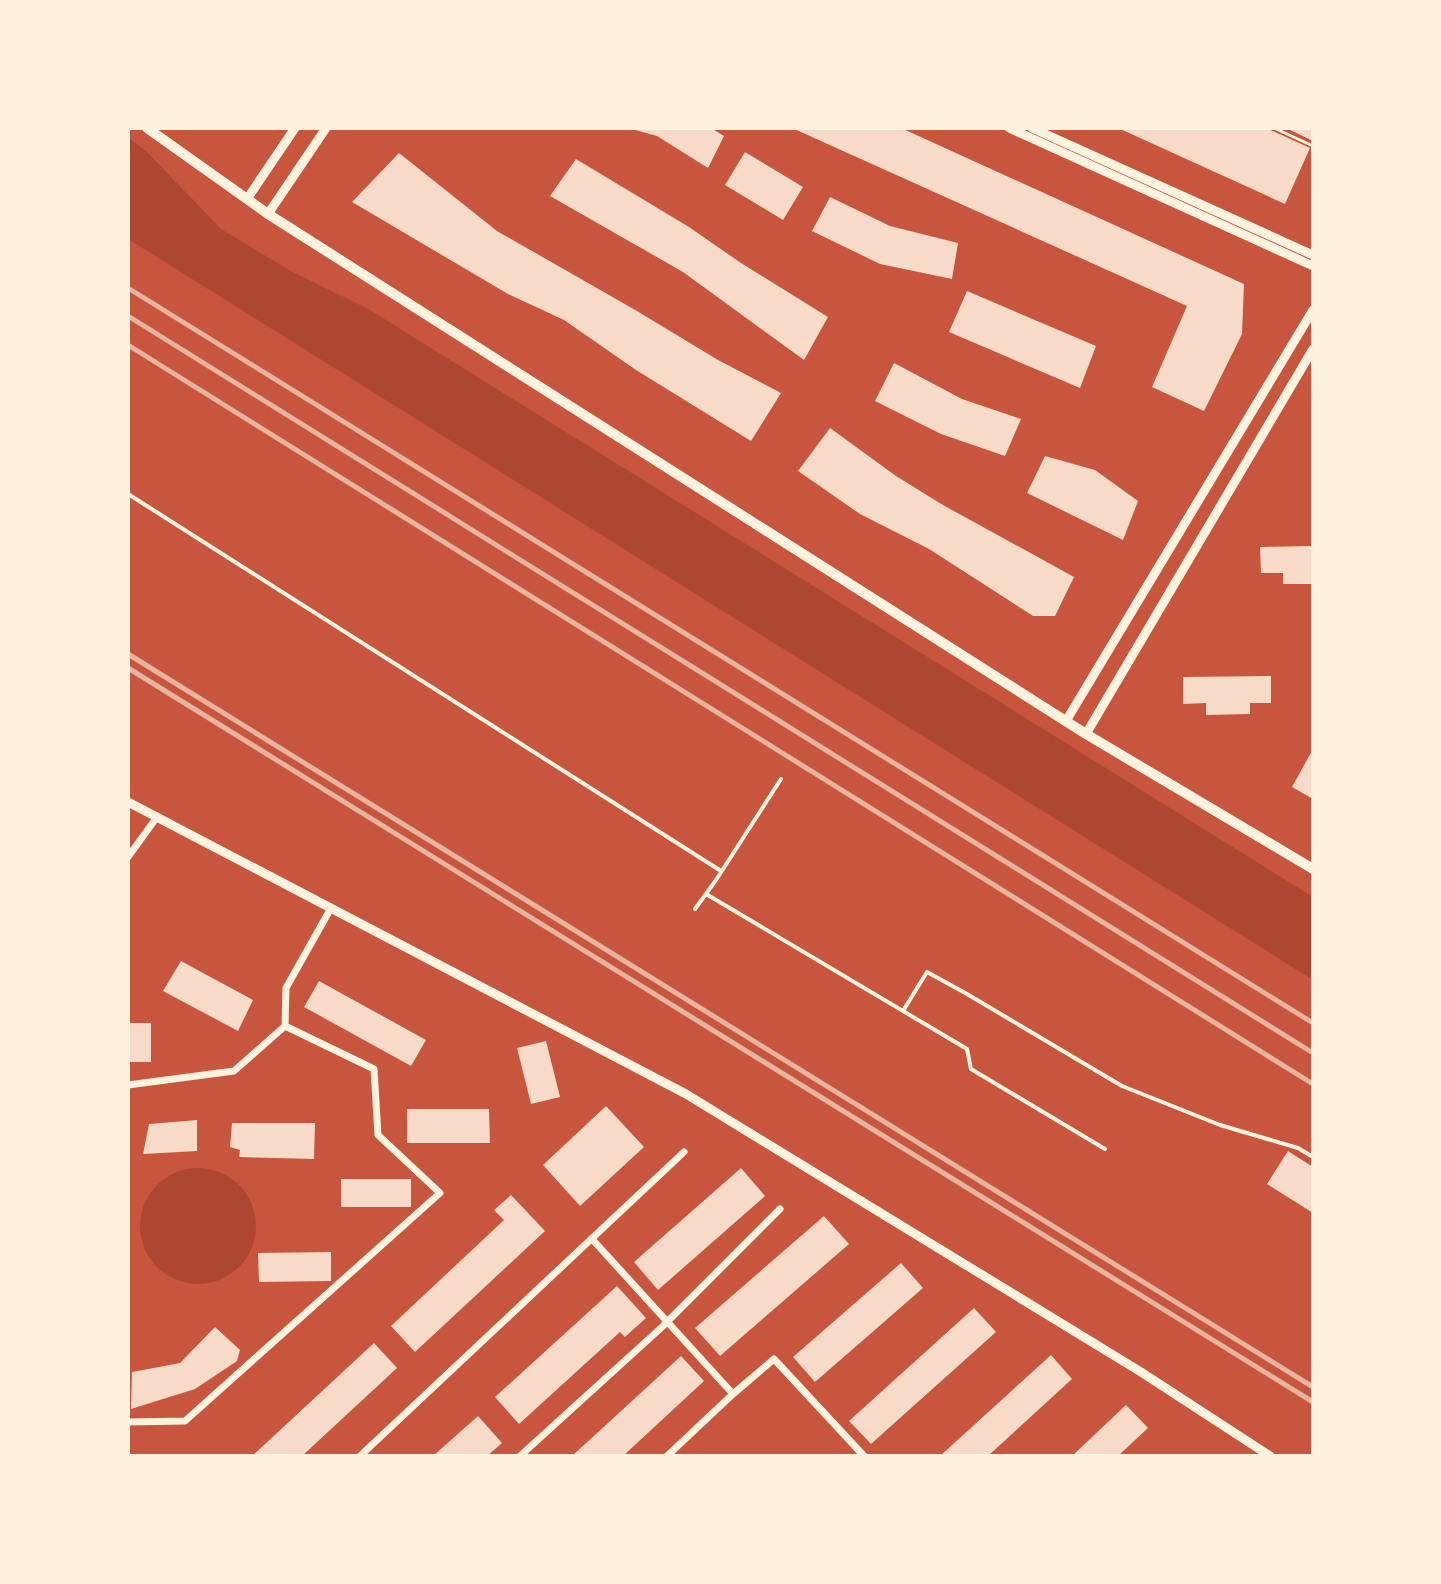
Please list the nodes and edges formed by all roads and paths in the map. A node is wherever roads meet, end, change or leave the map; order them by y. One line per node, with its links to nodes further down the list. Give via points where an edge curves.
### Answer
1 (147, 128): 8 (main road)
2 (295, 128): 8 (street)
3 (326, 128): 9 (street)
4 (1009, 128): 11 (street)
5 (1032, 128): 10 (street)
6 (1274, 128): 7 (path)
7 (1313, 146)
8 (247, 199): 9 (main road)
9 (268, 214): 15 (main road)
10 (1313, 255)
11 (1313, 266)
12 (1313, 310): 15 (street)
13 (1313, 349): 16 (street)
14 (128, 494): 22 (lane)
15 (1066, 721): 16 (main road)
16 (1086, 734): 21 (main road)
17 (781, 779): 22 (lane)
18 (128, 802): 19 (street)
19 (157, 817): 20 (street); 24 (street)
20 (128, 857)
21 (1313, 869)
22 (721, 871): 23 (lane)
23 (706, 894): 25 (lane); 26 (lane)
24 (331, 908): 27 (street, via 286,988); 41 (street, via 686,1094)
25 (695, 909)
26 (903, 1011): 29 (lane, via 967,1049 971,1069); 31 (lane, via 927,972 1122,1086)
27 (285, 1026): 28 (street, via 234,1071); 36 (street, via 374,1069 378,1135 440,1193 185,1421)
28 (128, 1085)
29 (1105, 1149)
30 (684, 1152): 33 (street)
31 (1313, 1157)
32 (780, 1209): 34 (street)
33 (592, 1239): 34 (street); 38 (street)
34 (667, 1321): 35 (street); 39 (street)
35 (733, 1394): 37 (street); 40 (street, via 774,1359)
36 (128, 1422)
37 (669, 1455)
38 (360, 1456)
39 (520, 1456)
40 (864, 1456)
41 (1270, 1456)

